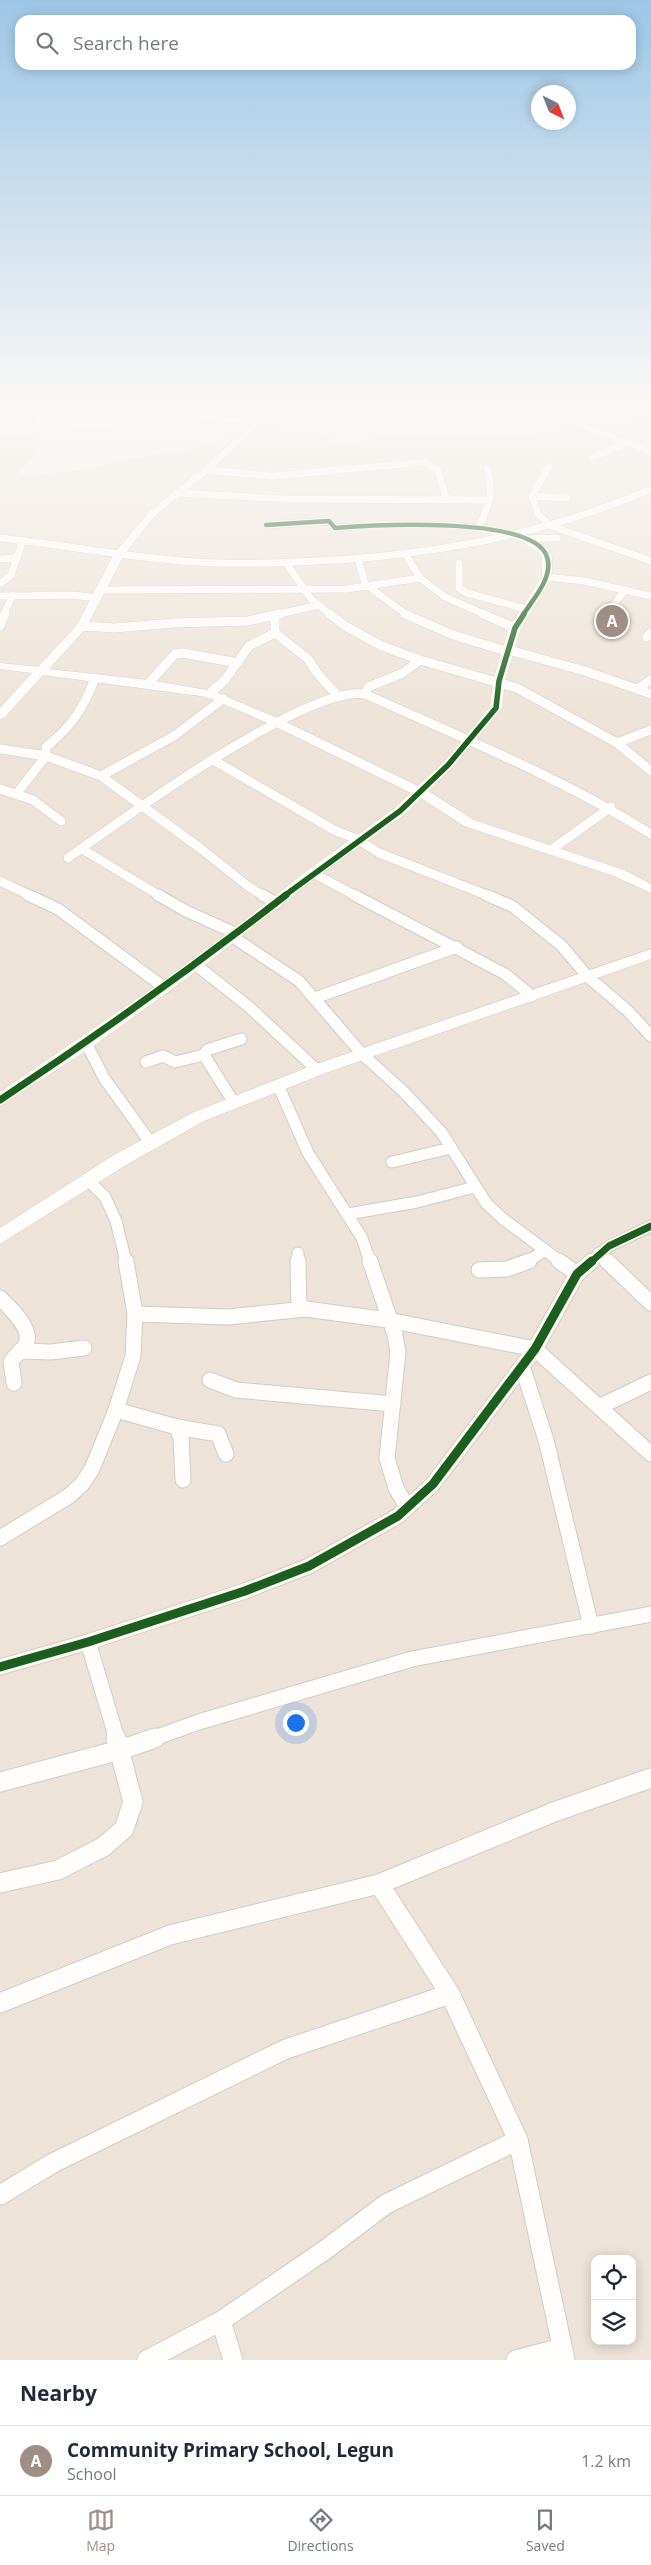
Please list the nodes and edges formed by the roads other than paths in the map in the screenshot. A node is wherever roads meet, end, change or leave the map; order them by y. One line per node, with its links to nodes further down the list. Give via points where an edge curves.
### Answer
1 (158, 509): 13 (street)
2 (487, 509): 8 (street)
3 (536, 509): 6 (street)
4 (603, 509): 6 (street)
5 (266, 525): 7 (street, via 329,521)
6 (551, 526): 9 (street); 18 (street)
7 (338, 528): 8 (street, via 380,524)
8 (478, 528): 9 (street)
9 (523, 537): 11 (street); 14 (street); 21 (street, via 547,557)
10 (0, 538): 12 (street)
11 (557, 538)
12 (24, 540): 13 (street); 15 (street)
13 (119, 554): 19 (street, via 196,562); 27 (street)
14 (406, 555): 17 (street); 22 (street)
15 (17, 558): 16 (street); 23 (street, via 11,575)
16 (0, 559)
17 (358, 559): 19 (street); 24 (street)
18 (651, 561)
19 (286, 563): 25 (street)
20 (459, 563): 32 (street, via 459,588 466,593)
21 (547, 577): 26 (street); 32 (street)
22 (420, 578): 24 (street); 37 (street, via 446,597)
23 (1, 583)
24 (367, 587): 25 (street); 39 (street, via 390,605 429,625)
25 (303, 588): 27 (street); 31 (street)
26 (625, 590): 30 (street); 34 (street)
27 (98, 594): 29 (street); 36 (street)
28 (0, 596): 29 (street)
29 (12, 596): 35 (street)
30 (651, 596)
31 (318, 605): 33 (street); 40 (street, via 366,638)
32 (526, 609): 37 (street)
33 (275, 616): 36 (street, via 248,621 149,627); 38 (street)
34 (602, 621)
35 (0, 625)
36 (82, 626): 43 (street)
37 (515, 628): 39 (street)
38 (275, 633): 41 (street, via 250,644 243,650); 52 (street, via 308,659)
39 (509, 651): 46 (street); 48 (street, via 585,670)
40 (420, 660): 46 (street); 50 (street, via 400,675 368,687)
41 (238, 663): 47 (street, via 175,654); 49 (street, via 226,680)
42 (0, 666): 43 (street)
43 (42, 672): 44 (street); 54 (street)
44 (95, 678): 47 (street); 60 (street, via 86,702 63,733 46,747)
45 (651, 680): 48 (street)
46 (499, 681): 57 (street, via 496,708); 58 (street)
47 (148, 684): 49 (street)
48 (637, 689): 51 (street)
49 (209, 694): 53 (street)
50 (365, 694): 52 (street, via 354,692); 57 (street)
51 (651, 694)
52 (338, 696): 55 (street)
53 (223, 699): 55 (street); 63 (street, via 174,736)
54 (0, 715)
55 (276, 722): 61 (street); 66 (street)
56 (651, 730): 58 (street)
57 (471, 740): 66 (street); 68 (street)
58 (617, 743): 62 (street)
59 (0, 748): 60 (street)
60 (46, 756): 63 (street); 65 (street)
61 (215, 761): 67 (street); 71 (street, via 334,830)
62 (651, 771)
63 (101, 776): 67 (street)
64 (0, 789): 65 (street)
65 (18, 792): 69 (street, via 34,799)
66 (420, 792): 71 (street, via 400,811); 73 (street, via 469,823)
67 (142, 805): 72 (street); 78 (street, via 249,887)
68 (610, 807): 70 (street); 73 (street)
69 (61, 821)
70 (651, 834)
71 (359, 840): 75 (street); 83 (street, via 379,853 512,906 562,946)
72 (82, 849): 74 (street); 79 (street, via 186,911)
73 (551, 850): 77 (street)
74 (68, 858)
75 (314, 873): 78 (street); 80 (street)
76 (0, 881): 84 (street, via 58,909)
77 (648, 885)
78 (277, 903): 79 (street)
79 (234, 935): 82 (street); 86 (street, via 299,981)
80 (457, 947): 85 (street, via 505,974); 86 (street)
81 (651, 954): 83 (street)
82 (196, 965): 84 (street); 93 (street, via 248,1006)
83 (587, 976): 85 (street); 87 (street, via 628,1010)
84 (165, 988): 89 (street)
85 (532, 996): 90 (street)
86 (315, 998): 90 (street)
87 (651, 1036)
88 (240, 1040): 91 (street, via 209,1049)
89 (86, 1043): 95 (street); 97 (street, via 104,1078)
90 (362, 1054): 93 (street); 98 (street, via 403,1091 442,1133)
91 (204, 1055): 92 (street, via 175,1062 163,1056); 96 (street)
92 (146, 1062)
93 (316, 1070): 94 (street)
94 (278, 1085): 96 (street); 102 (street, via 308,1153)
95 (0, 1100)
96 (234, 1103): 97 (street)
97 (150, 1142): 100 (street)
98 (451, 1148): 99 (street); 101 (street)
99 (392, 1162)
100 (88, 1180): 104 (street); 113 (street, via 105,1197 116,1221)
101 (475, 1187): 102 (street, via 417,1202); 105 (street, via 503,1219)
102 (348, 1214): 114 (street, via 362,1238 377,1277)
103 (651, 1226): 107 (street)
104 (0, 1237)
105 (545, 1250): 108 (street, via 509,1271); 109 (street)
106 (298, 1253): 112 (street)
107 (599, 1253): 109 (street); 111 (street)
108 (479, 1270)
109 (577, 1274): 116 (street)
110 (0, 1298): 117 (street, via 23,1324 27,1334 26,1346)
111 (651, 1303)
112 (299, 1309): 113 (street, via 228,1317); 114 (street)
113 (135, 1314): 124 (street, via 132,1356)
114 (388, 1320): 116 (street); 122 (street, via 398,1352)
115 (84, 1348): 117 (street)
116 (535, 1349): 118 (street); 123 (street)
117 (20, 1351): 121 (street, via 10,1361)
118 (522, 1366): 129 (street, via 433,1484); 132 (street, via 546,1440)
119 (210, 1380): 122 (street, via 236,1390)
120 (651, 1382): 123 (street)
121 (14, 1384)
122 (393, 1404): 129 (street, via 387,1458 396,1488)
123 (599, 1407): 127 (street)
124 (116, 1410): 125 (street); 130 (street, via 92,1469 82,1484 69,1496)
125 (177, 1427): 126 (street, via 199,1428 218,1434); 128 (street, via 181,1438)
126 (226, 1454)
127 (651, 1454)
128 (183, 1480)
129 (407, 1508): 133 (street, via 360,1539 308,1566 245,1591)
130 (0, 1538)
131 (651, 1614): 132 (street)
132 (591, 1626): 135 (street, via 412,1659 202,1721)
133 (88, 1642): 134 (street); 135 (street)
134 (0, 1667)
135 (120, 1750): 137 (street); 138 (street, via 133,1802 124,1829 103,1846 58,1870)
136 (651, 1780): 139 (street, via 554,1812)
137 (0, 1782)
138 (0, 1883)
139 (379, 1884): 140 (street); 141 (street, via 170,1935)
140 (450, 1994): 142 (street); 143 (street, via 286,2049 53,2163)
141 (0, 2003)
142 (518, 2140): 144 (street, via 386,2204); 145 (street)
143 (0, 2195)
144 (221, 2321): 146 (street); 147 (street)
145 (563, 2354): 148 (street)
146 (148, 2360)
147 (233, 2360)
148 (516, 2360)

